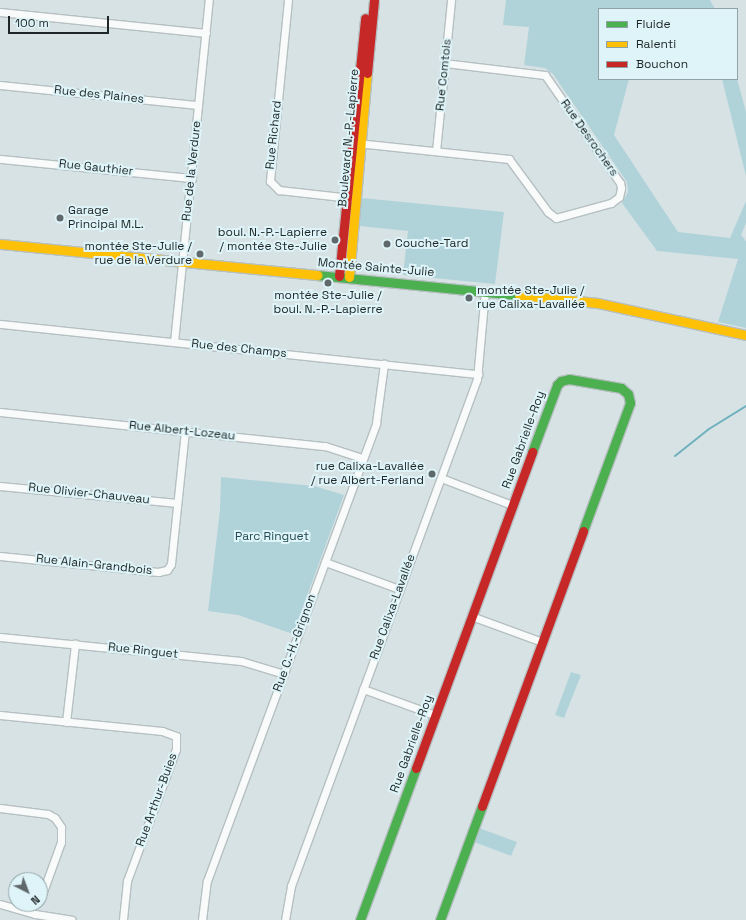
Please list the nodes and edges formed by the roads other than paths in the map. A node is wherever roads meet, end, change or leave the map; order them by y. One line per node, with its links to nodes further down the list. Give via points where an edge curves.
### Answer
1 (209, 0): 7 (street, Rue de la Verdure)
2 (288, 0): 15 (street, Rue Richard, via 270,181 279,190)
3 (367, 0): 11 (street, Boulevard N.-P.-Lapierre)
4 (374, 0): 11 (street, Boulevard N.-P.-Lapierre)
5 (451, 0): 8 (street, Rue Comtois)
6 (0, 12): 7 (street)
7 (206, 33): 10 (street, Rue de la Verdure)
8 (445, 63): 12 (street, Rue Comtois); 12 (street, Rue Desrochers, via 545,75 620,183 621,191 619,198 611,203 556,218 548,212 511,160)
9 (0, 85): 10 (street, Rue des Plaines)
10 (198, 105): 14 (street, Rue de la Verdure)
11 (356, 143): 12 (street, Rue Desrochers); 15 (street, Boulevard N.-P.-Lapierre)
12 (436, 151)
13 (0, 159): 14 (street, Rue Gauthier)
14 (192, 178): 17 (street, Rue de la Verdure)
15 (351, 198): 18 (street, Boulevard N.-P.-Lapierre); 19 (street, Boulevard N.-P.-Lapierre)
16 (0, 244): 17 (street, Montée Sainte-Julie)
17 (182, 261): 18 (street, Montée Sainte-Julie); 23 (street, Rue de la Verdure)
18 (339, 276): 19 (street, Montée Sainte-Julie)
19 (349, 277): 20 (street, Montée Sainte-Julie)
20 (485, 291): 22 (street, Montée Sainte-Julie, via 606,304); 25 (street, Rue Calixa-Lavallée)
21 (0, 324): 23 (street, Rue des Champs)
22 (746, 335)
23 (174, 342): 24 (street, Rue des Champs)
24 (384, 364): 25 (street, Rue des Champs); 28 (street, Rue C.-H.-Grignon, via 378,414)
25 (478, 374): 29 (street, Rue Calixa-Lavallée)
26 (0, 412): 27 (street, Rue Albert-Lozeau)
27 (185, 431): 28 (street, Rue Albert-Lozeau, via 325,446); 31 (street, Rue Alain-Grandbois)
28 (363, 458): 34 (street, Rue C.-H.-Grignon)
29 (441, 478): 32 (street); 35 (street, Rue Calixa-Lavallée)
30 (0, 486): 31 (street, Rue Olivier-Chauveau)
31 (177, 503): 33 (street, Rue Alain-Grandbois, via 171,564 163,572)
32 (512, 504): 36 (street, Rue Gabrielle-Roy); 38 (street, Rue Gabrielle-Roy, via 559,382 574,379 621,388 626,392 630,403)
33 (0, 556)
34 (325, 562): 35 (street); 40 (street, Rue C.-H.-Grignon)
35 (399, 589): 41 (street, Rue Calixa-Lavallée)
36 (471, 616): 38 (street); 43 (street, Rue Gabrielle-Roy)
37 (0, 637): 39 (street, Rue Ringuet)
38 (542, 642): 54 (street, Rue Gabrielle-Roy)
39 (74, 644): 40 (street, Rue Ringuet, via 241,660); 44 (street)
40 (284, 674): 51 (street, Rue C.-H.-Grignon, via 206,886)
41 (363, 688): 43 (street); 52 (street, Rue Calixa-Lavallée, via 291,886)
42 (0, 715): 44 (street, Rue Arthur-Buies)
43 (435, 715): 53 (street, Rue Gabrielle-Roy)
44 (66, 722): 50 (street, Rue Arthur-Buies, via 168,732 177,739 127,881)
45 (0, 808): 46 (street, via 48,814 55,818 61,827 61,842)
46 (48, 878)
47 (0, 904): 48 (street)
48 (35, 914): 49 (street)
49 (72, 920)
50 (123, 920)
51 (202, 920)
52 (285, 920)
53 (360, 920)
54 (440, 920)

